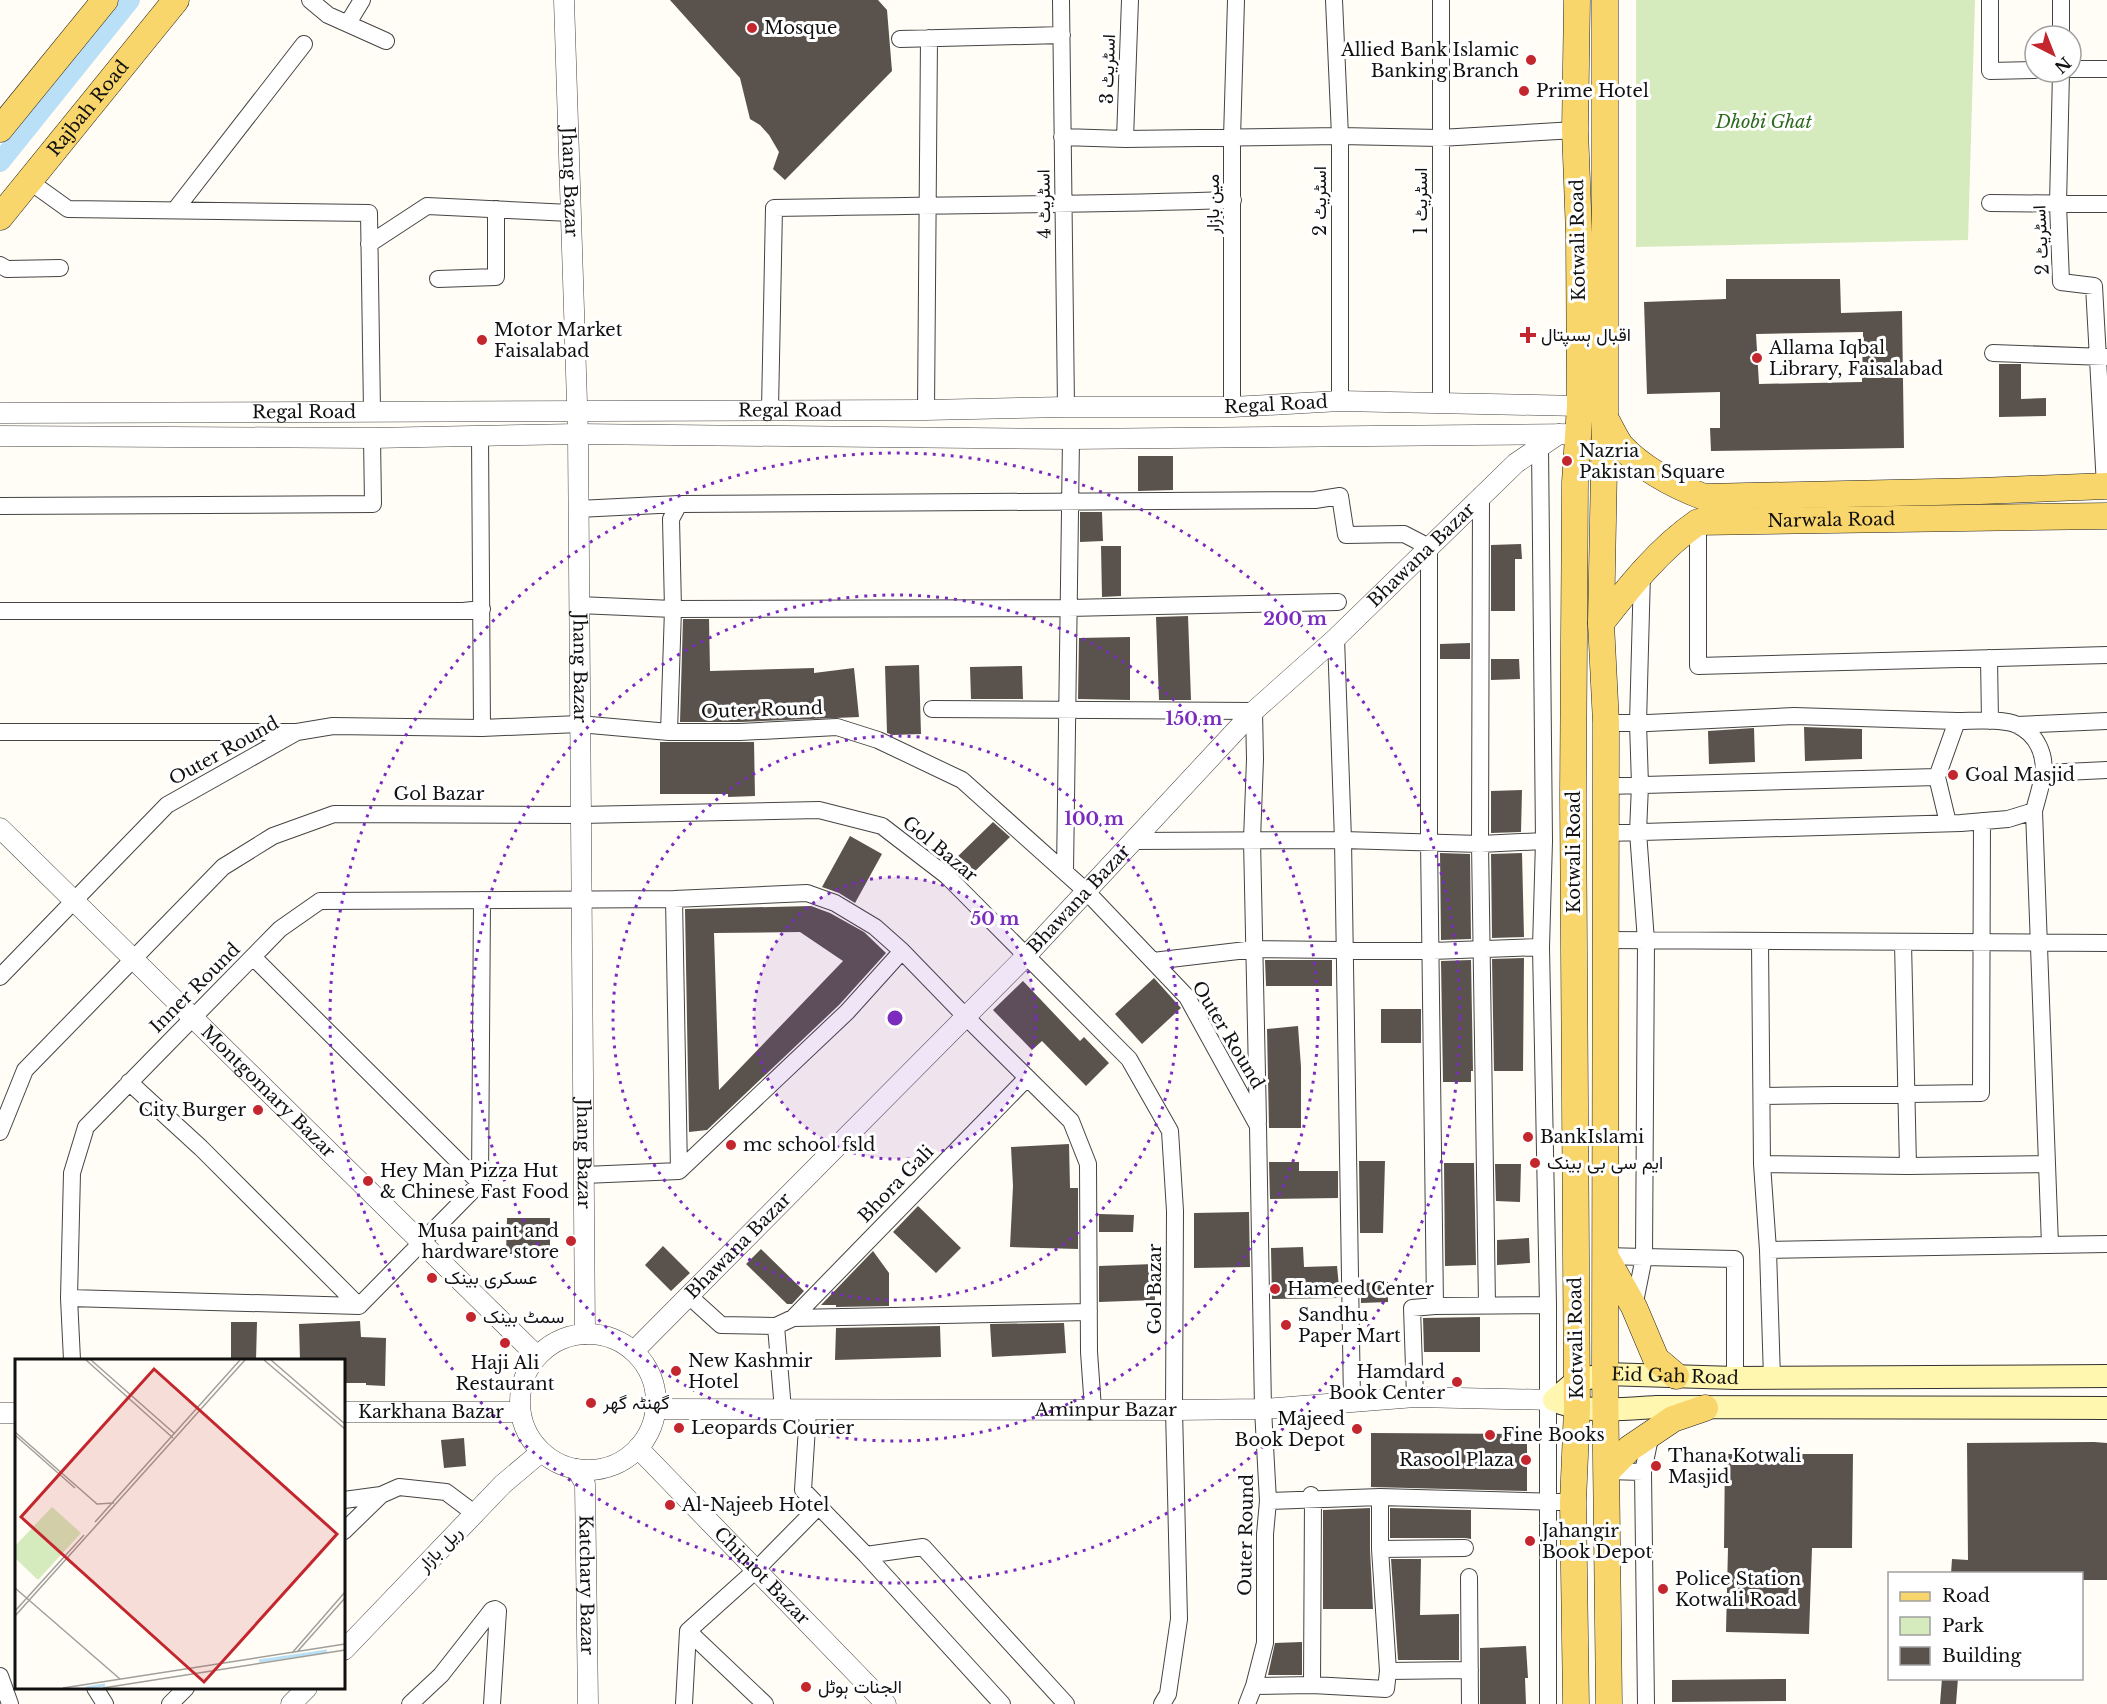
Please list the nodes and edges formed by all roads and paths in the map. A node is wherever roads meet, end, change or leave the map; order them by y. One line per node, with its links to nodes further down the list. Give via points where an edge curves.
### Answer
1 (105, 0): 26 (main road)
2 (176, 0): 33 (main road, Rajbah Road)
3 (310, 0): 15 (street, via 328,15)
4 (362, 0): 15 (street)
5 (564, 0): 42 (street, Jhang Bazar)
6 (1061, 0): 17 (street, اسٹریٹ 4)
7 (1130, 0): 32 (street, اسٹریٹ 3)
8 (1236, 0): 30 (street, مین بازار)
9 (1334, 0): 28 (street, اسٹریٹ 2)
10 (1441, 0): 31 (street, اسٹریٹ 1)
11 (1577, 0): 27 (main road, Kotwali Road)
12 (1605, 0): 60 (main road, Kotwali Road)
13 (1990, 0): 24 (street, via 1990,71)
14 (2061, 0): 16 (street)
15 (348, 23): 20 (street)
16 (2061, 24)
17 (1062, 35): 18 (street); 29 (street, اسٹریٹ 4)
18 (929, 38): 19 (street); 38 (street)
19 (900, 39)
20 (386, 41)
21 (304, 44): 41 (street)
22 (2083, 69): 23 (street)
23 (2107, 69)
24 (2023, 70)
25 (2061, 84): 36 (street, اسٹریٹ 2)
26 (0, 129)
27 (1575, 130): 31 (street); 52 (main road, Kotwali Road)
28 (1340, 136): 30 (street); 31 (street); 50 (street, اسٹریٹ 2)
29 (1062, 137): 32 (street); 39 (street, اسٹریٹ 4)
30 (1232, 138): 32 (street); 34 (street, مین بازار)
31 (1440, 138): 51 (street, اسٹریٹ 1)
32 (1125, 139)
33 (29, 181): 41 (street, via 68,209); 43 (main road, Rajbah Road)
34 (1233, 200): 39 (street); 54 (street, مین بازار)
35 (1990, 203): 36 (street)
36 (2058, 204): 37 (street); 49 (street, اسٹریٹ 2, via 2061,282 2094,286)
37 (2107, 204)
38 (929, 205): 39 (street); 55 (street, via 774,208); 56 (street)
39 (1064, 205): 53 (street, اسٹریٹ 4)
40 (496, 209): 42 (street); 44 (street, via 427,206); 47 (street, via 496,277)
41 (175, 210): 44 (street, via 369,213)
42 (570, 213): 58 (street, Jhang Bazar)
43 (0, 217)
44 (369, 244): 57 (street)
45 (0, 265): 46 (street, via 7,269)
46 (60, 268)
47 (438, 279)
48 (1994, 353): 49 (street)
49 (2102, 357): 68 (street, اسٹریٹ 2)
50 (1340, 401): 51 (street, Regal Road); 54 (street, Regal Road)
51 (1441, 402): 52 (street, Regal Road)
52 (1580, 406): 62 (main road, Kotwali Road)
53 (1066, 407): 54 (street, Regal Road); 56 (street, Regal Road)
54 (1232, 407)
55 (770, 409): 56 (street, Regal Road); 58 (street, Regal Road)
56 (926, 410)
57 (372, 411): 58 (street, Regal Road); 59 (street, Regal Road)
58 (577, 412): 61 (street, Jhang Bazar)
59 (0, 413)
60 (1605, 417): 68 (main road, via 1620,445 1644,465 1704,497); 84 (main road, Kotwali Road)
61 (578, 434): 64 (street, Regal Road); 66 (street, Regal Road); 73 (street, Jhang Bazar)
62 (1568, 434): 66 (street, Regal Road); 67 (street, Bhawana Bazar); 183 (main road, Kotwali Road, via 1575,482)
63 (0, 436): 65 (street, Regal Road)
64 (480, 436): 65 (street, Regal Road); 81 (street)
65 (372, 438): 72 (street, via 373,504)
66 (1071, 439): 70 (street)
67 (1540, 446): 69 (street, Bhawana Bazar); 117 (street)
68 (2106, 486)
69 (1481, 495): 76 (street, Bhawana Bazar); 119 (street)
70 (1069, 501): 71 (street); 76 (street, via 1314,500 1340,496 1346,535 1404,534); 80 (street)
71 (679, 504): 73 (street); 82 (street, via 671,519)
72 (0, 506)
73 (578, 509): 79 (street, Jhang Bazar)
74 (2107, 516): 75 (main road, Narwala Road)
75 (1698, 522): 77 (main road); 87 (street, via 1698,666)
76 (1429, 547): 85 (street, Bhawana Bazar); 118 (street)
77 (1642, 573): 84 (main road); 95 (street)
78 (1338, 602): 80 (street)
79 (578, 605): 82 (street); 96 (street, Jhang Bazar)
80 (1068, 608): 82 (street); 89 (street)
81 (482, 609): 83 (street); 98 (street)
82 (673, 609): 101 (street)
83 (0, 611)
84 (1601, 623): 94 (main road, Kotwali Road)
85 (1336, 638): 90 (street, Bhawana Bazar); 115 (street)
86 (2107, 655): 87 (street)
87 (1989, 658): 92 (street)
88 (932, 709): 89 (street)
89 (1067, 710): 90 (street); 120 (street)
90 (1254, 711): 114 (street); 116 (street, Bhawana Bazar)
91 (1957, 721): 92 (street); 95 (street, via 1794,716); 104 (street)
92 (1990, 721): 97 (street)
93 (2107, 721): 97 (street)
94 (1606, 723): 95 (street); 106 (main road, Kotwali Road)
95 (1638, 723): 105 (street)
96 (579, 724): 98 (street, Outer Round); 101 (street, Outer Round); 108 (street, Jhang Bazar)
97 (2017, 725): 103 (street, via 2042,750)
98 (482, 728): 100 (street, Outer Round, via 333,726)
99 (0, 732): 100 (street)
100 (297, 732): 125 (street, Outer Round, via 167,805)
101 (669, 732): 120 (street, Outer Round, via 837,727 878,740 962,780)
102 (2107, 770): 103 (street)
103 (2044, 773): 107 (street)
104 (1937, 777): 105 (street); 110 (street)
105 (1640, 785): 106 (street); 112 (street)
106 (1607, 786): 113 (main road, Kotwali Road)
107 (2034, 811): 109 (street); 131 (street)
108 (580, 814): 122 (street, Jhang Bazar); 139 (street, Gol Bazar, via 819,810 882,826 947,876); 141 (street, Gol Bazar, via 334,813 273,836 223,867)
109 (1982, 821): 110 (street); 130 (street)
110 (1948, 823): 112 (street)
111 (0, 828): 125 (street, Montgomary Bazar)
112 (1638, 832): 113 (street); 127 (street)
113 (1607, 833): 126 (main road, Kotwali Road)
114 (1252, 840): 115 (street); 116 (street); 134 (street)
115 (1343, 840): 118 (street); 135 (street)
116 (1133, 841): 121 (street, Bhawana Bazar)
117 (1544, 841): 119 (street); 133 (street)
118 (1429, 842): 119 (street); 138 (street)
119 (1480, 844): 136 (street)
120 (1065, 872): 121 (street, Outer Round)
121 (1087, 892): 139 (street, Bhawana Bazar); 142 (street, Outer Round)
122 (581, 899): 123 (street, Inner Round); 124 (street, Inner Round); 156 (street, Jhang Bazar)
123 (674, 899): 137 (street, Inner Round, via 807,893 835,903 875,927); 155 (street)
124 (482, 900): 140 (street, Inner Round, via 320,901 280,929); 157 (street)
125 (75, 902): 141 (street, Montgomary Bazar); 143 (street, Outer Round)
126 (1606, 940): 127 (street); 162 (main road, Kotwali Road)
127 (1646, 941): 128 (street); 163 (street)
128 (1760, 942): 129 (street); 149 (street)
129 (1903, 943): 130 (street); 148 (street)
130 (1982, 943): 131 (street); 148 (street, via 1981,1092)
131 (2039, 943): 132 (street); 153 (street)
132 (2107, 943)
133 (1541, 947): 136 (street); 167 (street)
134 (1256, 949): 135 (street); 142 (street); 150 (street)
135 (1344, 949): 138 (street); 185 (street)
136 (1481, 949): 138 (street); 166 (street)
137 (902, 951): 145 (street, Inner Round); 155 (street, via 847,1012)
138 (1432, 951): 169 (street)
139 (1026, 956): 145 (street, Bhawana Bazar); 193 (street, Gol Bazar, via 1129,1059 1170,1131 1175,1211)
140 (253, 957): 144 (street, Inner Round); 157 (street)
141 (133, 959): 144 (street, Montgomary Bazar); 151 (street, Gol Bazar, via 25,1070)
142 (1154, 961): 150 (street, Outer Round, via 1187,997)
143 (0, 976)
144 (192, 1017): 147 (street, Inner Round); 158 (street, Montgomary Bazar)
145 (966, 1017): 146 (street, Inner Round); 164 (street, Bhawana Bazar)
146 (1028, 1078): 171 (street, Inner Round, via 1071,1121 1088,1164); 172 (street, Bhora Gali)
147 (129, 1082): 165 (street, Inner Round, via 86,1127 72,1173); 168 (street)
148 (1907, 1094): 149 (street); 154 (street)
149 (1762, 1096): 152 (street)
150 (1258, 1126): 191 (street, Outer Round)
151 (0, 1132)
152 (1762, 1164): 154 (street); 161 (street)
153 (2047, 1164): 154 (street); 160 (street)
154 (1908, 1166)
155 (679, 1171): 156 (street)
156 (584, 1174): 174 (street, Jhang Bazar)
157 (480, 1183): 158 (street)
158 (422, 1242): 168 (street); 176 (street, Montgomary Bazar)
159 (2107, 1244): 160 (street)
160 (2050, 1245): 161 (street)
161 (1768, 1250): 182 (street)
162 (1605, 1256): 163 (street); 170 (main road); 178 (main road, Kotwali Road)
163 (1644, 1257): 170 (street); 181 (street, via 1735,1259)
164 (689, 1296): 173 (street, via 722,1325); 175 (street, Bhawana Bazar)
165 (69, 1298): 168 (street); 177 (street, Inner Round)
166 (1487, 1305): 167 (street); 169 (street)
167 (1548, 1305): 186 (street)
168 (359, 1306)
169 (1436, 1306): 184 (street, via 1412,1308)
170 (1634, 1306): 179 (main road, via 1656,1359)
171 (1089, 1312): 172 (street); 190 (street, Inner Round)
172 (793, 1318): 173 (street)
173 (776, 1326): 192 (street)
174 (585, 1334): 175 (street, via 603,1335); 176 (street, via 551,1344)
175 (634, 1351): 189 (street, via 648,1368 655,1388)
176 (537, 1356): 197 (street, via 521,1387)
177 (72, 1359)
178 (1605, 1374): 179 (main road, Eid Gah Road); 183 (main road, Eid Gah Road); 194 (main road, Kotwali Road)
179 (1676, 1376): 181 (main road, Eid Gah Road)
180 (2107, 1376): 182 (main road, Eid Gah Road)
181 (1735, 1378): 182 (main road, Eid Gah Road)
182 (1772, 1378)
183 (1576, 1382): 186 (main road, Kotwali Road)
184 (1415, 1397): 185 (street, Aminpur Bazar); 186 (street, Aminpur Bazar)
185 (1352, 1401): 191 (street, Aminpur Bazar)
186 (1560, 1403): 194 (main road, Eid Gah Road); 209 (main road, Kotwali Road)
187 (1705, 1408): 188 (main road, Eid Gah Road); 194 (main road, Eid Gah Road); 198 (main road, via 1672,1419)
188 (2107, 1408)
189 (656, 1409): 192 (street, Aminpur Bazar); 199 (street, via 650,1430)
190 (1093, 1409): 193 (street, Aminpur Bazar); 195 (street, Aminpur Bazar)
191 (1263, 1409): 193 (street, Aminpur Bazar); 208 (street, Outer Round)
192 (783, 1410): 195 (street, Aminpur Bazar)
193 (1174, 1410): 240 (street, Gol Bazar, via 1179,1619 1168,1694)
194 (1606, 1410): 202 (main road, Kotwali Road)
195 (808, 1411): 210 (street, via 803,1490)
196 (345, 1412): 197 (street, Karkhana Bazar)
197 (520, 1412): 200 (street, via 530,1438)
198 (1651, 1433): 202 (main road); 203 (street)
199 (638, 1448): 201 (street, via 620,1462 599,1470); 216 (street, Chiniot Bazar)
200 (541, 1452): 201 (street, via 558,1464); 211 (street, ریل بازار)
201 (577, 1469): 234 (street, Katchary Bazar, via 585,1484)
202 (1607, 1471): 203 (street); 245 (main road, Kotwali Road)
203 (1643, 1473): 246 (street)
204 (381, 1495): 207 (street); 211 (street, via 399,1487 447,1492); 212 (street)
205 (1312, 1497): 206 (street); 208 (street); 223 (street)
206 (1380, 1497): 209 (street); 214 (street)
207 (345, 1500)
208 (1268, 1501): 224 (street, Outer Round, via 1265,1643)
209 (1561, 1502): 243 (street); 244 (main road, Kotwali Road)
210 (819, 1506): 215 (street); 216 (street)
211 (474, 1513): 219 (street, ریل بازار)
212 (345, 1530)
213 (1465, 1548): 214 (street)
214 (1380, 1549): 221 (street)
215 (866, 1555): 238 (street); 239 (street, via 923,1547)
216 (756, 1570): 218 (street); 237 (street, Chiniot Bazar)
217 (1469, 1577): 220 (street)
218 (688, 1630): 235 (street); 236 (street)
219 (345, 1649)
220 (1470, 1670): 221 (street); 242 (street)
221 (1388, 1671): 223 (street, via 1386,1689)
222 (0, 1676): 228 (street)
223 (1312, 1685): 224 (street)
224 (1254, 1686): 241 (street, Outer Round)
225 (96, 1689): 229 (street)
226 (185, 1689): 230 (street)
227 (306, 1689): 231 (street)
228 (9, 1704)
229 (105, 1704)
230 (170, 1704)
231 (291, 1704)
232 (410, 1704): 233 (street, via 441,1674 495,1609 498,1611)
233 (492, 1704)
234 (588, 1704)
235 (684, 1704)
236 (765, 1704)
237 (886, 1704)
238 (1002, 1704)
239 (1066, 1704)
240 (1162, 1704)
241 (1246, 1704)
242 (1470, 1704)
243 (1548, 1704)
244 (1576, 1704)
245 (1609, 1704)
246 (1646, 1704)

